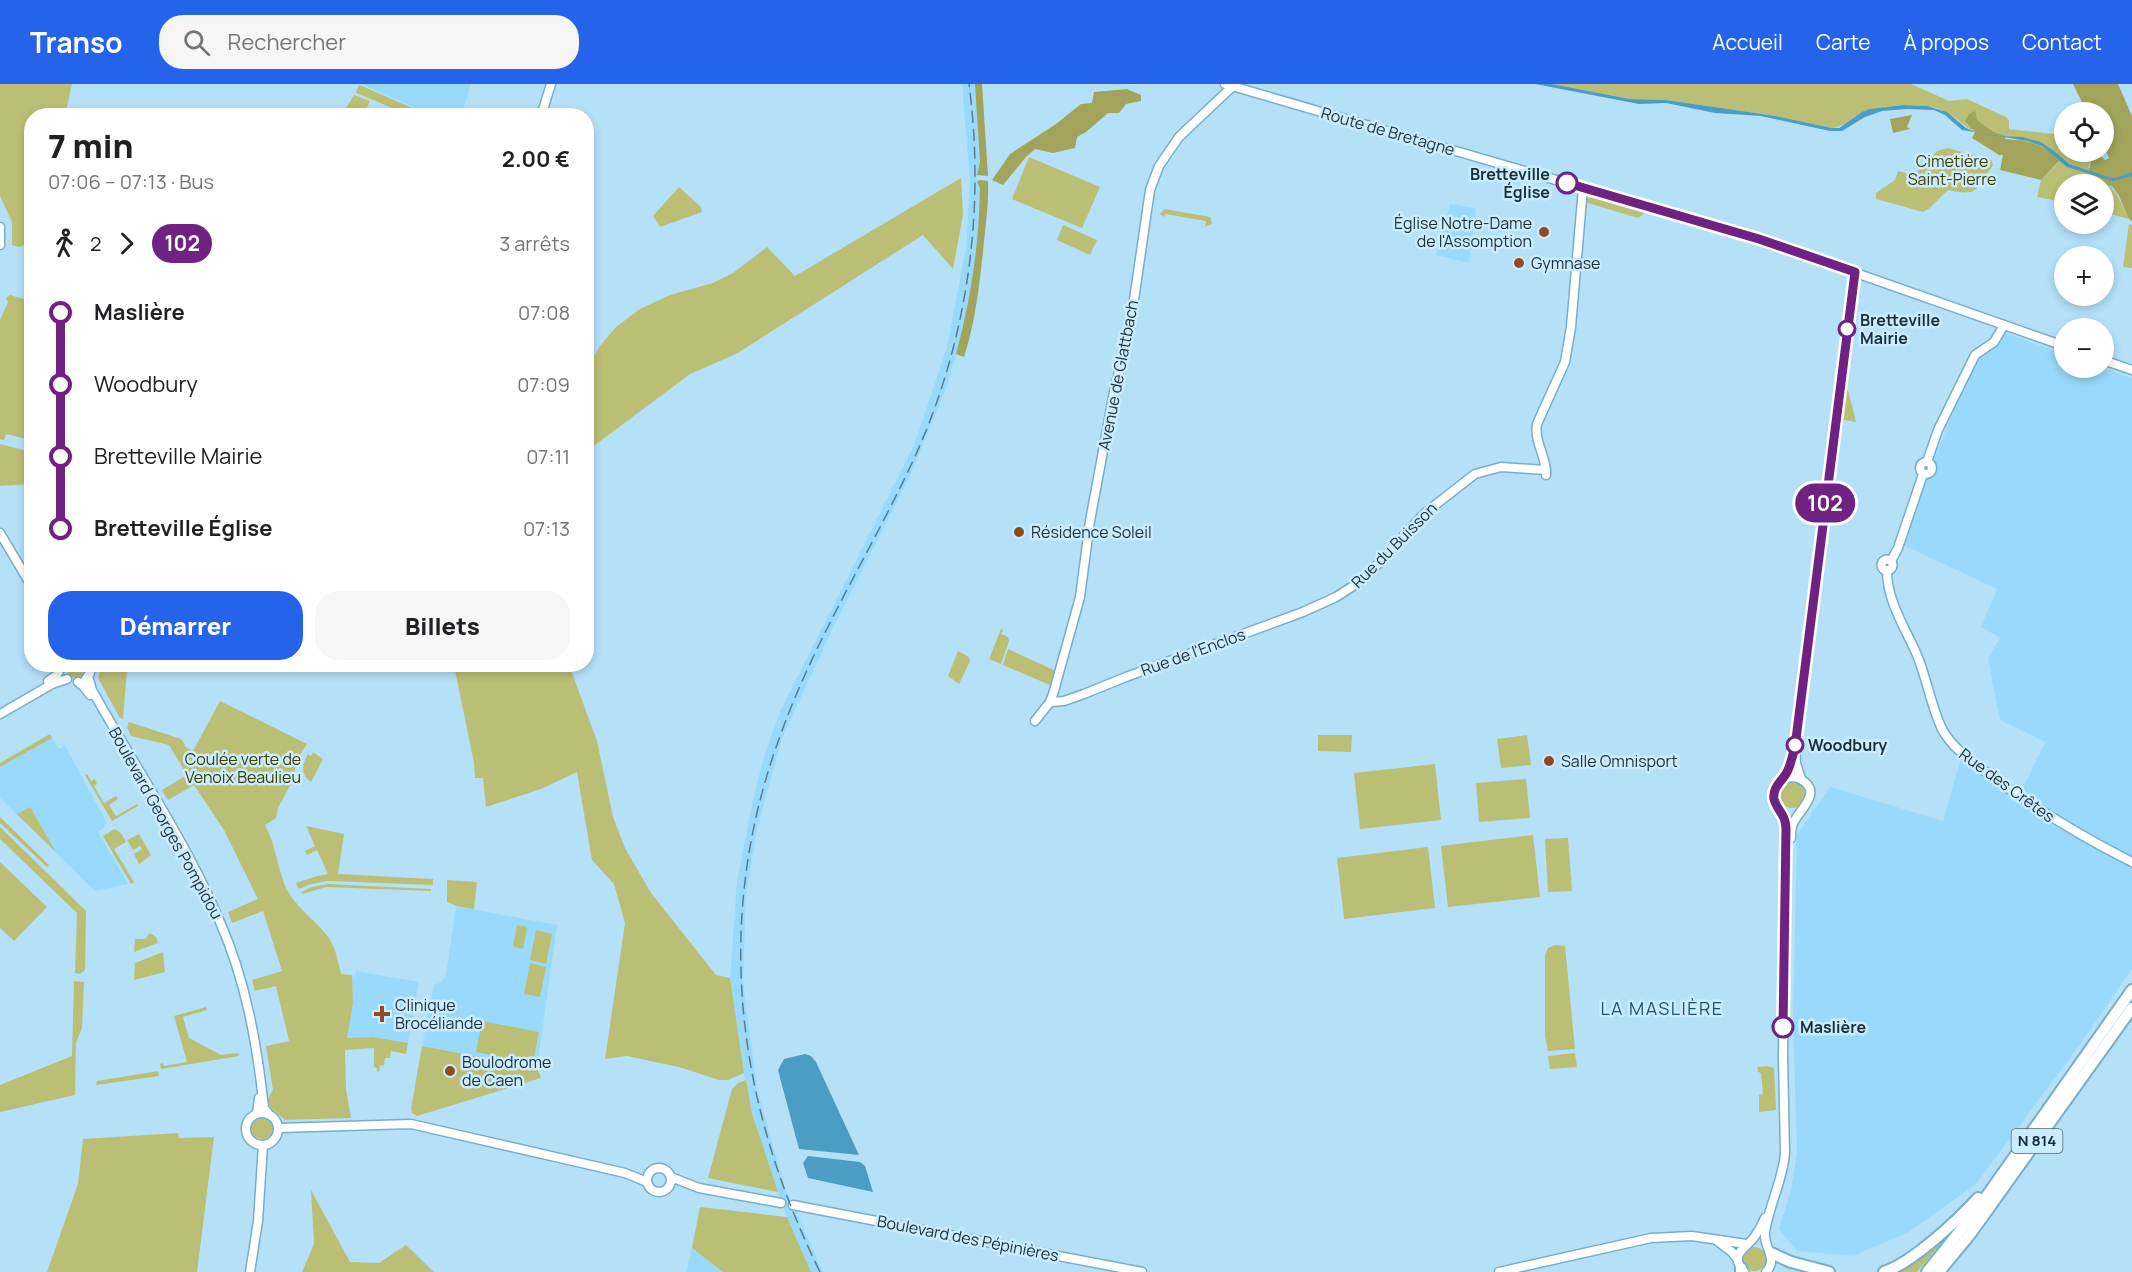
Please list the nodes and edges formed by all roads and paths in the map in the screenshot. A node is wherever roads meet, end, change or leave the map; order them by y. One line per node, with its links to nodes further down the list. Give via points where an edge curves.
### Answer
1 (551, 84): 3 (street)
2 (1231, 85): 4 (street, Route de Bretagne); 23 (street, Avenue de Glattbach, via 1166,154 1148,199 1130,327 1090,521 1080,597)
3 (544, 108)
4 (1583, 188): 7 (street, Route de Bretagne, via 1759,239); 16 (street, Rue du Buisson, via 1565,362 1535,434 1546,473 1501,467 1468,478 1432,507 1358,584)
5 (0, 228): 6 (street)
6 (0, 245)
7 (1855, 272): 8 (street, Route de Bretagne); 27 (street)
8 (2000, 323): 9 (street, Route de Bretagne); 32 (street, Rue des Crêtes, via 1994,342 1971,363 1938,430 1927,462 1932,470 1923,474 1892,567 1887,570 1888,591 1950,741 2037,810)
9 (2054, 342)
10 (2114, 364): 11 (street)
11 (2132, 370)
12 (0, 533): 14 (street)
13 (0, 540): 15 (street)
14 (24, 574)
15 (24, 580)
16 (1299, 614): 23 (street, Rue de l'Enclos, via 1064,701)
17 (57, 672): 24 (street)
18 (62, 672): 21 (street)
19 (89, 672): 20 (street)
20 (88, 676): 22 (street); 37 (street, Boulevard Georges Pompidou, via 92,690 194,867 221,922 246,999)
21 (66, 680): 22 (street); 25 (street)
22 (78, 682): 36 (street, Boulevard Georges Pompidou, via 88,692 180,851 216,924 237,980 249,1029 259,1099)
23 (1053, 695): 26 (street)
24 (0, 709)
25 (0, 714)
26 (1035, 721)
27 (1795, 747): 28 (street); 29 (street)
28 (1801, 779): 29 (street); 31 (street, via 1810,796)
29 (1782, 780): 30 (street, via 1774,794)
30 (1780, 809): 31 (street); 33 (street, via 1786,823)
31 (1801, 811): 33 (street, via 1792,825)
32 (2132, 862)
33 (1786, 877): 45 (street, via 1785,1153)
34 (2132, 990): 40 (highway, N 814)
35 (2132, 1008): 59 (highway, N 814)
36 (257, 1113): 37 (street); 39 (street, via 248,1121 246,1133 253,1142)
37 (268, 1113): 38 (street)
38 (279, 1128): 39 (street, via 276,1138); 42 (street, via 401,1124 438,1129)
39 (263, 1145): 53 (street)
40 (2020, 1150): 57 (highway, via 1969,1208 1913,1257); 58 (highway, N 814)
41 (650, 1172): 42 (street); 43 (street, via 661,1168); 44 (street)
42 (625, 1173): 44 (street)
43 (671, 1180): 44 (street, via 666,1190 659,1191 652,1190); 46 (street)
44 (647, 1182)
45 (1776, 1190): 49 (street, via 1764,1221); 50 (street, via 1765,1235)
46 (781, 1203)
47 (793, 1205): 54 (street, Boulevard des Pépinières)
48 (1716, 1240): 49 (street); 51 (street, via 1732,1252); 55 (street, via 1692,1236 1651,1238)
49 (1748, 1243): 50 (street, via 1760,1243); 51 (street, via 1740,1251)
50 (1769, 1250): 52 (street, via 1772,1261); 56 (highway, via 1791,1262)
51 (1741, 1268)
52 (1768, 1271)
53 (250, 1272)
54 (1142, 1272)
55 (1499, 1272)
56 (1829, 1272)
57 (1884, 1272)
58 (1927, 1272)
59 (1939, 1272)

